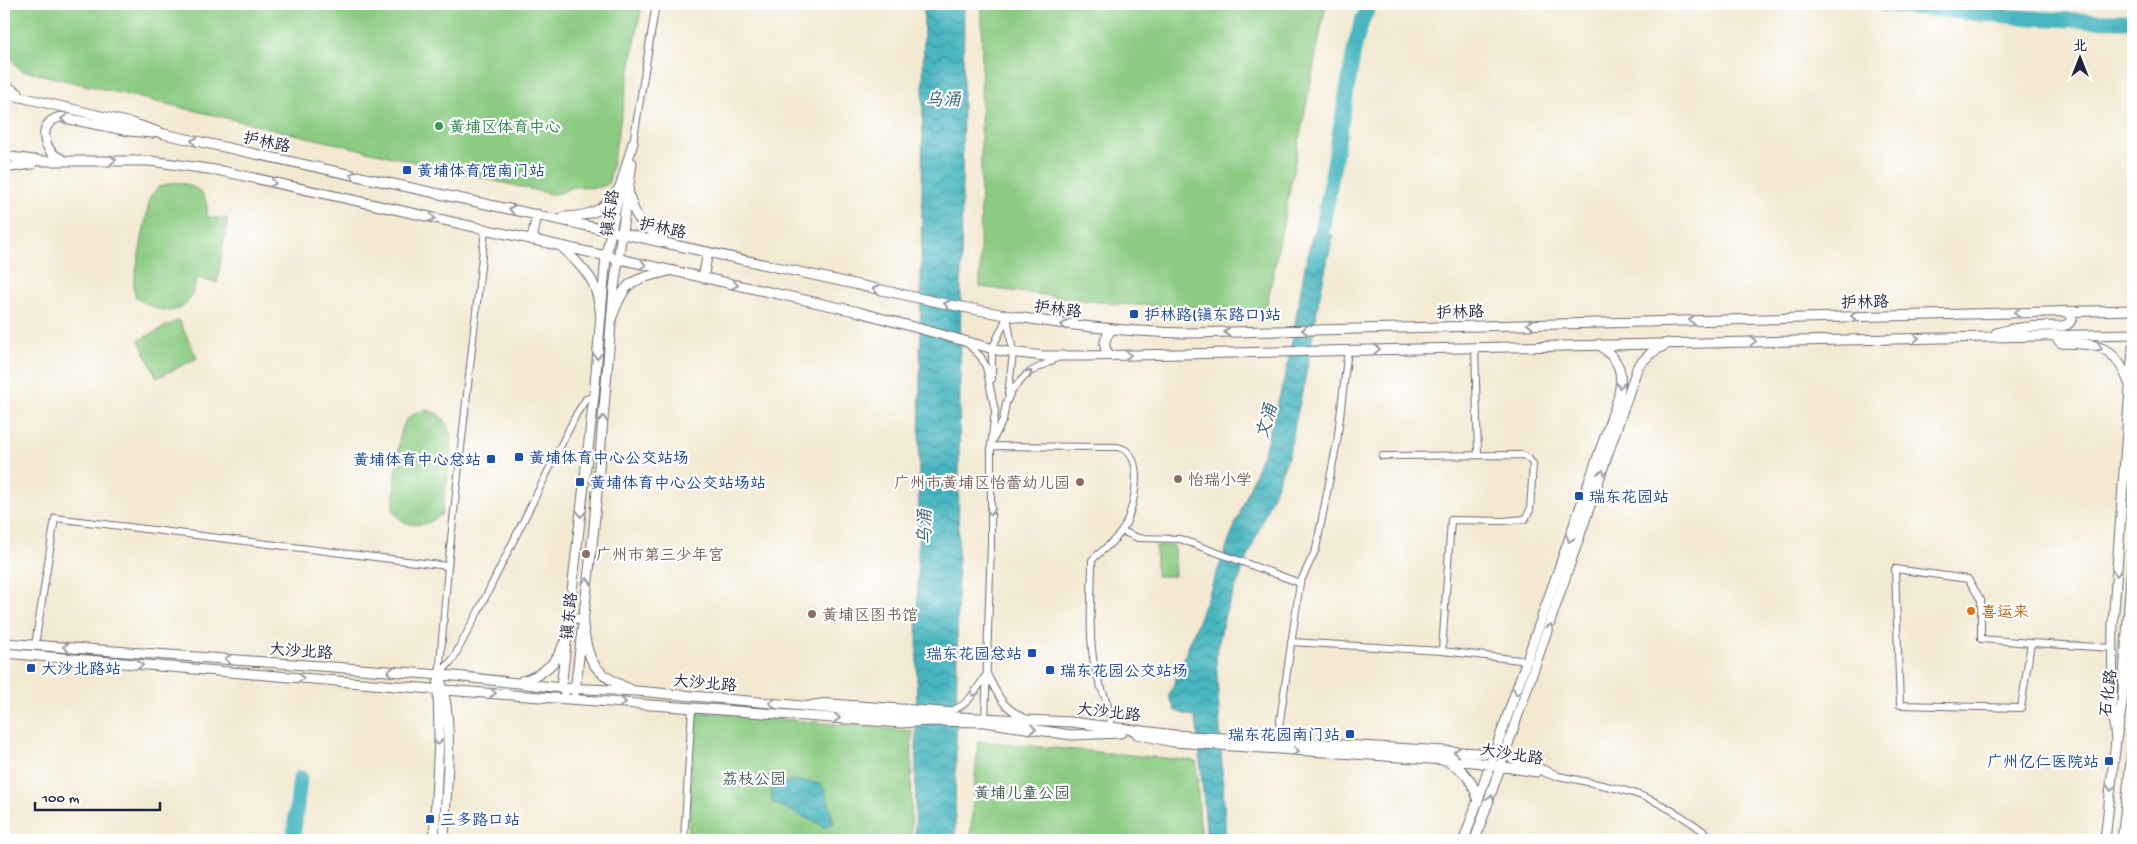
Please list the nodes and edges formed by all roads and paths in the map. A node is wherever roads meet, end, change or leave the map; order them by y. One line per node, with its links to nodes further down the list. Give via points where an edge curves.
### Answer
1 (656, 4): 6 (street)
2 (4, 85): 4 (main road)
3 (4, 93): 4 (main road, 护林路)
4 (32, 99): 5 (main road, 护林路)
5 (164, 134): 8 (main road, one-way to 8, via 128,131 60,117 45,127 44,138 52,155); 11 (main road, 护林路, one-way to 5)
6 (633, 143): 10 (main road, 镇东路)
7 (4, 156): 8 (main road, via 24,160)
8 (64, 160): 9 (main road); 13 (main road, one-way to 13, via 183,164)
9 (4, 168)
10 (624, 188): 12 (main road, via 594,212 583,216); 14 (main road, 镇东路); 15 (main road, 镇东路); 17 (main road, via 644,225)
11 (537, 214): 12 (main road, 护林路); 16 (main road)
12 (552, 217): 14 (main road, 护林路)
13 (485, 230): 16 (main road); 52 (street)
14 (611, 231): 15 (main road, 护林路); 20 (main road, 镇东路)
15 (621, 233): 17 (main road, 护林路); 21 (main road, 镇东路)
16 (532, 240): 18 (main road)
17 (672, 244): 19 (main road, 护林路)
18 (561, 246): 20 (main road); 26 (main road, via 594,282)
19 (708, 252): 23 (main road); 27 (main road, 护林路, one-way to 19)
20 (606, 256): 21 (main road); 26 (main road, 镇东路)
21 (618, 259): 22 (main road, one-way to 22); 28 (main road, 镇东路)
22 (671, 271): 23 (main road); 28 (main road, via 646,277 626,287)
23 (703, 278): 33 (main road, one-way to 33, via 859,312)
24 (2133, 310): 25 (main road, 护林路)
25 (2066, 312): 29 (main road, 护林路, one-way to 29, via 1334,330 1173,332); 32 (main road, via 2072,316 2068,324 2008,329)
26 (600, 316): 45 (main road, 镇东路, one-way to 45)
27 (1008, 316): 29 (main road, 护林路, one-way to 27); 38 (street); 40 (street)
28 (612, 317): 55 (main road, 镇东路, one-way to 28, via 594,527)
29 (1112, 329): 41 (main road, via 1105,344)
30 (2133, 334): 31 (main road)
31 (2054, 335): 32 (main road); 43 (main road, one-way to 43, via 2061,343 2090,344 2115,356)
32 (1986, 336): 34 (main road, one-way to 32)
33 (967, 343): 38 (main road); 44 (street, via 986,366)
34 (1669, 343): 35 (main road); 65 (main road, one-way to 34, via 1638,366 1651,353)
35 (1599, 344): 37 (main road); 64 (main road, one-way to 64, via 1620,366 1620,389)
36 (2133, 346): 43 (main road)
37 (1475, 348): 39 (main road, one-way to 37); 48 (street)
38 (992, 349): 40 (main road); 44 (street)
39 (1348, 350): 41 (main road, one-way to 39); 53 (street, via 1337,442 1316,549)
40 (1013, 353): 42 (main road); 46 (street)
41 (1110, 355): 42 (main road)
42 (1062, 356): 46 (street, one-way to 42, via 1012,390 1028,373)
43 (2130, 385): 61 (main road, one-way to 61)
44 (992, 391): 47 (street, via 995,411)
45 (594, 396): 54 (main road, 镇东路, one-way to 54); 67 (street, via 586,399 577,413 479,610 453,658)
46 (1006, 403): 47 (street, via 1004,420)
47 (990, 446): 50 (street, via 1125,448 1134,461 1135,495 1133,509); 66 (street, one-way to 66)
48 (1478, 455): 49 (street); 62 (street, via 1522,455 1529,459 1534,470 1530,510 1525,519 1518,521 1451,520)
49 (1382, 456)
50 (1122, 531): 53 (street, via 1138,538 1180,539); 79 (street, via 1092,560 1092,650 1094,666 1108,702)
51 (2133, 549): 80 (main road, 石化路, via 2122,704)
52 (448, 566): 60 (street, via 55,518); 67 (street)
53 (1300, 583): 57 (street)
54 (569, 618): 55 (main road); 56 (main road, 镇东路)
55 (582, 619): 70 (main road, 镇东路); 72 (main road, via 588,649 598,672)
56 (568, 628): 68 (main road, via 562,652 555,660 537,674); 69 (main road, 镇东路)
57 (1292, 642): 62 (street); 81 (street)
58 (4, 643): 60 (main road, 大沙北路)
59 (2031, 643): 59 (street, via 2021,708 1900,705 1895,569 1968,579 1982,600 1981,639); 61 (street)
60 (35, 645): 67 (main road, 大沙北路, one-way to 60)
61 (2113, 648): 80 (main road, via 2112,706)
62 (1442, 651): 64 (street)
63 (4, 653): 71 (main road, 大沙北路, one-way to 71)
64 (1528, 660): 65 (street); 84 (main road, one-way to 84)
65 (1537, 664): 85 (main road)
66 (987, 674): 75 (street, one-way to 75, via 969,700 958,709); 77 (street); 78 (street, via 1003,704)
67 (439, 676): 68 (main road, 大沙北路); 71 (main road)
68 (517, 682): 69 (main road, 大沙北路)
69 (562, 688): 70 (main road, 大沙北路); 73 (main road)
70 (576, 688): 72 (main road, 大沙北路); 73 (main road, 镇东路)
71 (441, 690): 73 (main road, 大沙北路, one-way to 73); 91 (main road, one-way to 91); 92 (main road, via 448,744)
72 (638, 692): 75 (main road, 大沙北路, one-way to 72)
73 (574, 699): 74 (main road, 大沙北路, one-way to 74)
74 (692, 707): 76 (main road, 大沙北路, one-way to 76, via 901,723); 93 (street)
75 (911, 711): 76 (main road, 大沙北路)
76 (966, 720): 77 (main road, 大沙北路)
77 (985, 720): 78 (main road, 大沙北路); 79 (main road, 大沙北路, one-way to 79, via 1071,735)
78 (1031, 720): 79 (main road, 大沙北路)
79 (1111, 729): 83 (main road, 大沙北路, via 1144,730); 83 (main road, 大沙北路, via 1173,742)
80 (2116, 740): 97 (main road, 石化路, one-way to 97)
81 (1277, 741): 83 (main road, 大沙北路); 84 (main road, 大沙北路, one-way to 81)
82 (2133, 743): 98 (main road)
83 (1246, 744): 86 (main road, 大沙北路, one-way to 86)
84 (1495, 754): 85 (main road, 大沙北路); 87 (main road)
85 (1505, 756): 88 (main road); 89 (main road, 大沙北路)
86 (1443, 761): 87 (main road, 大沙北路); 90 (main road, via 1464,772 1475,789)
87 (1491, 764): 88 (main road, 大沙北路); 90 (main road)
88 (1502, 766): 89 (main road, 大沙北路); 95 (main road, one-way to 88)
89 (1554, 775): 96 (street, via 1638,794 1700,828)
90 (1478, 803): 94 (main road)
91 (434, 840)
92 (444, 840)
93 (684, 840)
94 (1464, 840)
95 (1475, 840)
96 (1715, 840)
97 (2105, 840)
98 (2122, 840)

